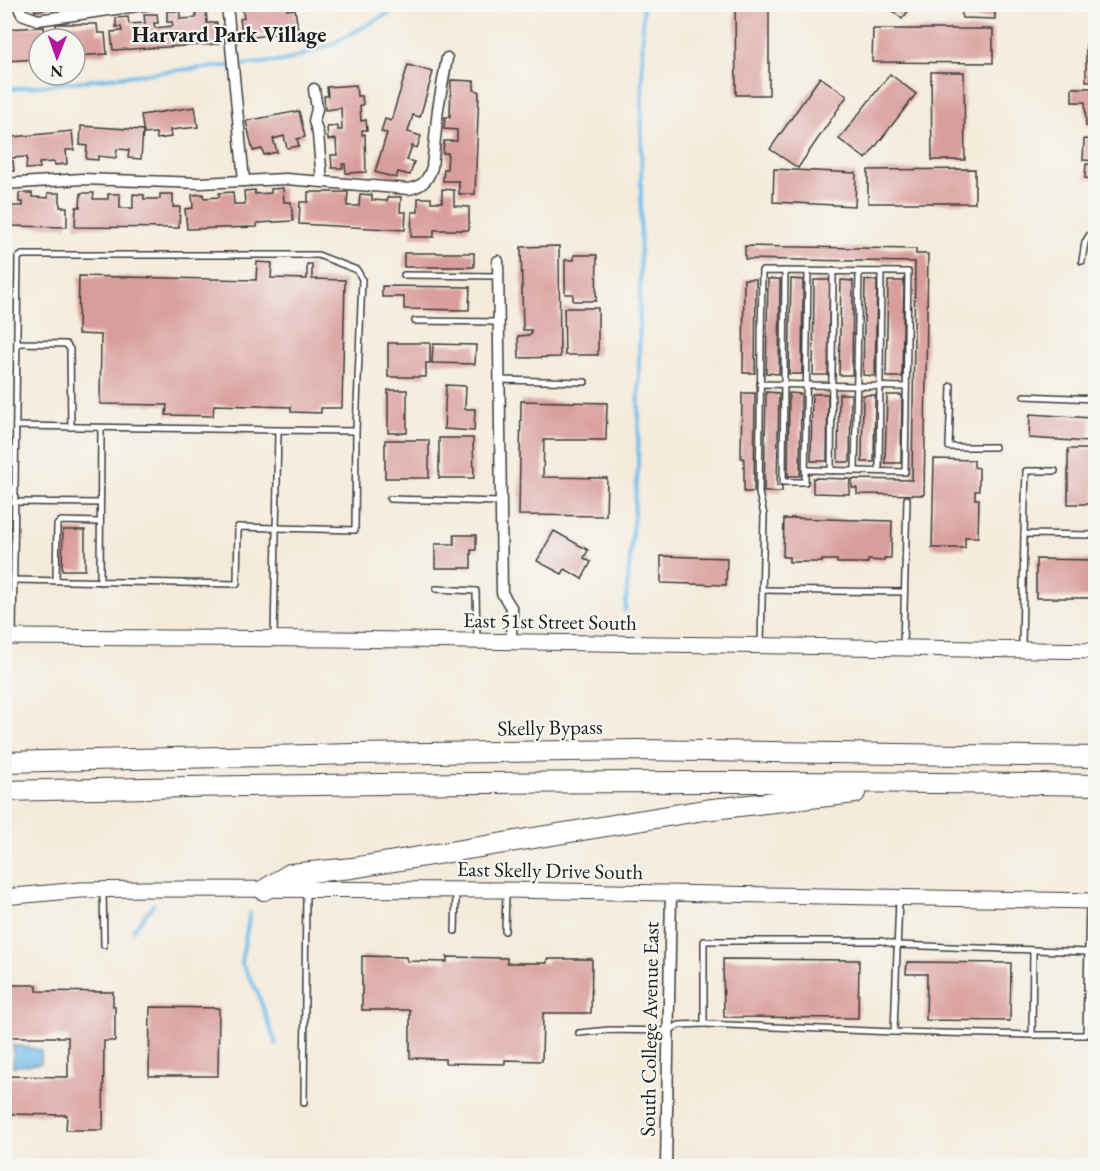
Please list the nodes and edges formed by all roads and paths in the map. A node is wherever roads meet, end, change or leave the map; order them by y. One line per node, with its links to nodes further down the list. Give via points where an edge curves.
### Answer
1 (17, 4): 2 (street, via 22,14 38,20)
2 (151, 4)
3 (226, 4): 6 (street)
4 (447, 58): 7 (street, via 432,167 424,183 409,189)
5 (314, 89): 7 (street)
6 (244, 181): 7 (street); 8 (street, via 82,179)
7 (322, 181)
8 (4, 184)
9 (1095, 225): 11 (lane, via 1085,242)
10 (498, 261): 18 (street)
11 (1082, 261)
12 (785, 271): 13 (lane); 24 (lane, via 762,271); 25 (lane)
13 (808, 271): 14 (lane); 26 (lane)
14 (833, 271): 15 (lane); 27 (lane)
15 (859, 272): 16 (lane); 28 (lane)
16 (881, 272): 29 (lane); 31 (lane, via 908,272)
17 (404, 275): 18 (lane)
18 (499, 276): 20 (street)
19 (415, 321): 20 (lane)
20 (499, 322): 22 (street)
21 (17, 343): 34 (lane); 35 (lane, via 66,344 70,349); 38 (lane, via 18,258 22,255 318,255 357,270 362,279)
22 (499, 380): 23 (lane); 48 (street)
23 (585, 382)
24 (760, 384): 25 (lane); 58 (lane)
25 (784, 384): 26 (lane); 40 (lane, via 783,482 805,482)
26 (807, 385): 27 (lane); 40 (lane)
27 (832, 385): 28 (lane); 41 (lane)
28 (857, 386): 29 (lane); 42 (lane)
29 (880, 386): 31 (lane); 43 (lane)
30 (951, 386): 39 (lane, via 949,447)
31 (906, 387): 43 (lane, via 905,472)
32 (1024, 396): 33 (lane)
33 (1095, 399)
34 (16, 426): 35 (lane); 47 (lane)
35 (71, 427): 36 (lane)
36 (100, 428): 37 (lane); 49 (lane)
37 (278, 430): 38 (lane); 51 (lane)
38 (356, 431): 51 (lane, via 355,530)
39 (994, 447)
40 (806, 470): 41 (lane)
41 (831, 471): 42 (lane)
42 (855, 471): 43 (lane)
43 (879, 471)
44 (1055, 471): 52 (lane, via 1026,471)
45 (390, 499): 48 (lane)
46 (907, 499): 59 (lane)
47 (14, 502): 49 (lane); 54 (lane)
48 (500, 502): 63 (street, via 502,593 512,609)
49 (100, 503): 50 (lane)
50 (100, 522): 55 (lane, via 61,521 57,525); 56 (lane)
51 (275, 528): 56 (lane, via 238,527 237,584); 61 (lane)
52 (1024, 534): 53 (lane); 66 (lane)
53 (1095, 535)
54 (13, 580): 55 (lane); 60 (lane)
55 (56, 581): 56 (lane)
56 (100, 582)
57 (436, 589): 62 (lane, via 476,591)
58 (762, 590): 59 (lane); 64 (lane)
59 (904, 592): 65 (lane)
60 (9, 637): 61 (main road, East 51st Street South)
61 (274, 639): 62 (main road, East 51st Street South)
62 (477, 641): 63 (main road, East 51st Street South)
63 (512, 642): 64 (main road, East 51st Street South)
64 (761, 646): 65 (main road, East 51st Street South)
65 (903, 648): 66 (main road, East 51st Street South)
66 (1022, 650): 67 (main road, East 51st Street South)
67 (1095, 651)
68 (1095, 757): 69 (highway, Skelly Bypass, via 636,750)
69 (4, 762)
70 (947, 783): 71 (highway); 72 (highway, via 358,783); 74 (highway, via 704,810 352,868 290,874)
71 (1095, 785)
72 (4, 791)
73 (103, 889): 74 (main road, East Skelly Drive South); 79 (main road, East Skelly Drive South); 84 (lane)
74 (264, 890): 75 (main road, East Skelly Drive South)
75 (306, 890): 76 (main road, East Skelly Drive South); 95 (lane)
76 (456, 890): 77 (main road, East Skelly Drive South); 82 (lane)
77 (506, 890): 78 (main road, East Skelly Drive South); 83 (lane)
78 (671, 893): 80 (main road, East Skelly Drive South); 89 (street, South College Avenue East)
79 (4, 897)
80 (899, 897): 81 (main road, East Skelly Drive South); 85 (lane)
81 (1092, 901): 87 (lane)
82 (455, 931)
83 (505, 931)
84 (104, 945)
85 (897, 945): 86 (lane); 88 (lane, via 882,941 704,941); 90 (lane)
86 (1034, 951): 87 (lane); 92 (lane)
87 (1088, 952): 93 (lane)
88 (704, 1024): 89 (lane, via 679,1025); 90 (lane)
89 (668, 1031): 91 (lane); 96 (street, South College Avenue East)
90 (894, 1032): 92 (lane)
91 (579, 1033)
92 (1032, 1035): 93 (lane)
93 (1086, 1035): 94 (lane)
94 (1095, 1035)
95 (303, 1103)
96 (666, 1167)

